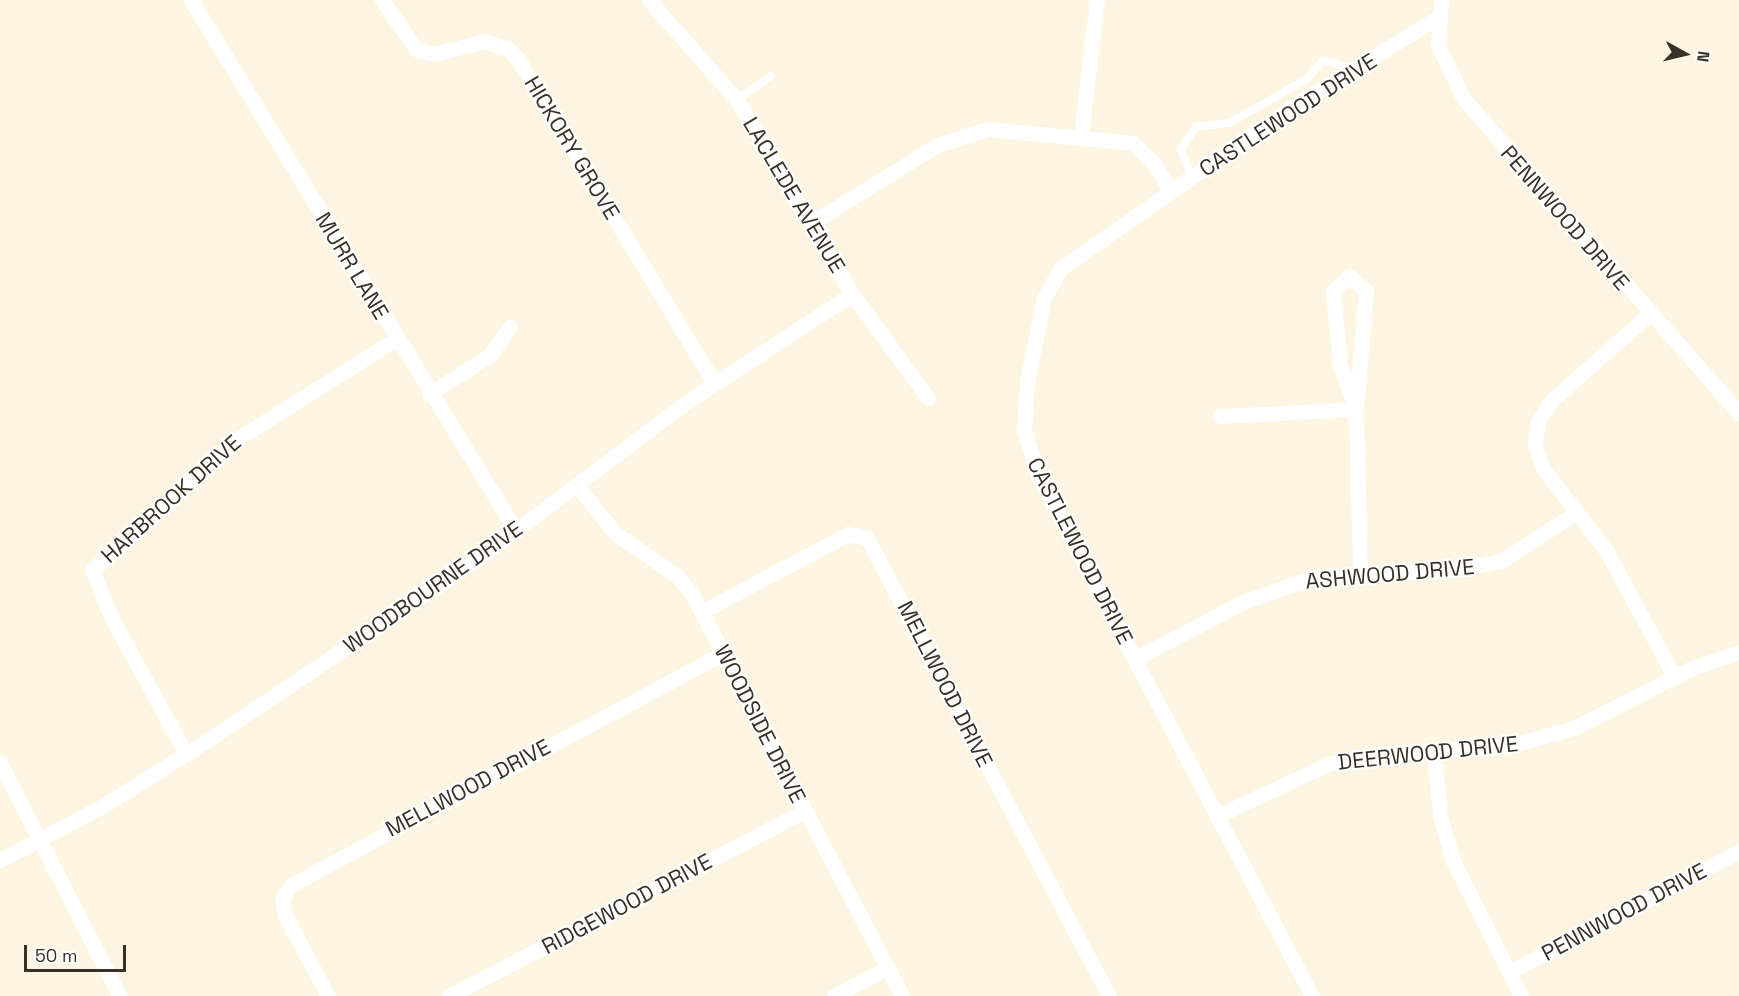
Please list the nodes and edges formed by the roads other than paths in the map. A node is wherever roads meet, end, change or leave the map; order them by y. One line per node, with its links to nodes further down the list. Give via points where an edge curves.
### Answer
1 (191, 0): 17 (street, MURR LANE)
2 (382, 0): 18 (street, HICKORY GROVE, via 416,50 434,54 485,40 502,45 518,59)
3 (650, 0): 9 (street, LACLEDE AVENUE)
4 (1097, 0): 10 (street)
5 (1441, 0): 6 (street, PENNWOOD DRIVE)
6 (1437, 18): 7 (street, CASTLEWOOD DRIVE); 15 (street, PENNWOOD DRIVE, via 1442,57 1463,98)
7 (1356, 70): 11 (street, CASTLEWOOD DRIVE); 11 (lane, via 1323,60 1308,78 1230,123 1196,126 1181,149)
8 (771, 76): 9 (lane)
9 (737, 100): 13 (street, LACLEDE AVENUE)
10 (1081, 136): 12 (street, via 1132,143 1154,163); 13 (street, via 1000,129 962,134)
11 (1192, 178): 12 (street, CASTLEWOOD DRIVE)
12 (1170, 191): 31 (street, CASTLEWOOD DRIVE, via 1086,246 1051,283 1040,315 1023,413 1039,478)
13 (813, 222): 14 (street, LACLEDE AVENUE)
14 (852, 294): 18 (street, WOODBOURNE DRIVE); 20 (street, LACLEDE AVENUE)
15 (1648, 315): 22 (street, PENNWOOD DRIVE); 25 (street, via 1562,390 1538,420 1537,457)
16 (510, 326): 19 (street, via 490,355)
17 (396, 339): 19 (street, MURR LANE); 34 (street, HARBROOK DRIVE, via 240,437 92,570 111,617)
18 (714, 383): 24 (street, WOODBOURNE DRIVE)
19 (429, 394): 26 (street, MURR LANE)
20 (928, 398)
21 (1356, 410): 21 (street, via 1340,365 1333,291 1349,276 1366,291); 23 (street); 27 (street)
22 (1739, 413)
23 (1220, 416)
24 (577, 486): 26 (street, WOODBOURNE DRIVE); 28 (street, WOODSIDE DRIVE, via 616,534 683,581)
25 (1577, 512): 27 (street, ASHWOOD DRIVE, via 1523,550 1488,565); 32 (street, via 1607,552)
26 (516, 531): 34 (street, WOODBOURNE DRIVE)
27 (1360, 573): 31 (street, ASHWOOD DRIVE, via 1311,578 1272,591)
28 (701, 612): 30 (street, WOODSIDE DRIVE); 48 (street, MELLWOOD DRIVE, via 848,534 867,538)
29 (1739, 652): 32 (street, DEERWOOD DRIVE)
30 (724, 653): 36 (street, WOODSIDE DRIVE); 44 (street, MELLWOOD DRIVE, via 291,885 282,898 285,915)
31 (1134, 659): 37 (street, CASTLEWOOD DRIVE)
32 (1675, 678): 33 (street, DEERWOOD DRIVE, via 1574,728 1509,746)
33 (1434, 752): 37 (street, DEERWOOD DRIVE, via 1328,764); 42 (street, via 1446,840)
34 (186, 754): 38 (street, WOODBOURNE DRIVE)
35 (0, 763): 38 (street)
36 (804, 811): 41 (street, WOODSIDE DRIVE); 45 (street, RIDGEWOOD DRIVE)
37 (1217, 816): 49 (street, CASTLEWOOD DRIVE)
38 (39, 839): 40 (street, WOODBOURNE DRIVE); 43 (street)
39 (1739, 850): 42 (street, PENNWOOD DRIVE)
40 (0, 860)
41 (887, 968): 46 (street); 47 (street, WOODSIDE DRIVE)
42 (1509, 972): 50 (street)
43 (120, 996)
44 (328, 996)
45 (449, 996)
46 (834, 996)
47 (902, 996)
48 (1109, 996)
49 (1312, 996)
50 (1521, 996)

